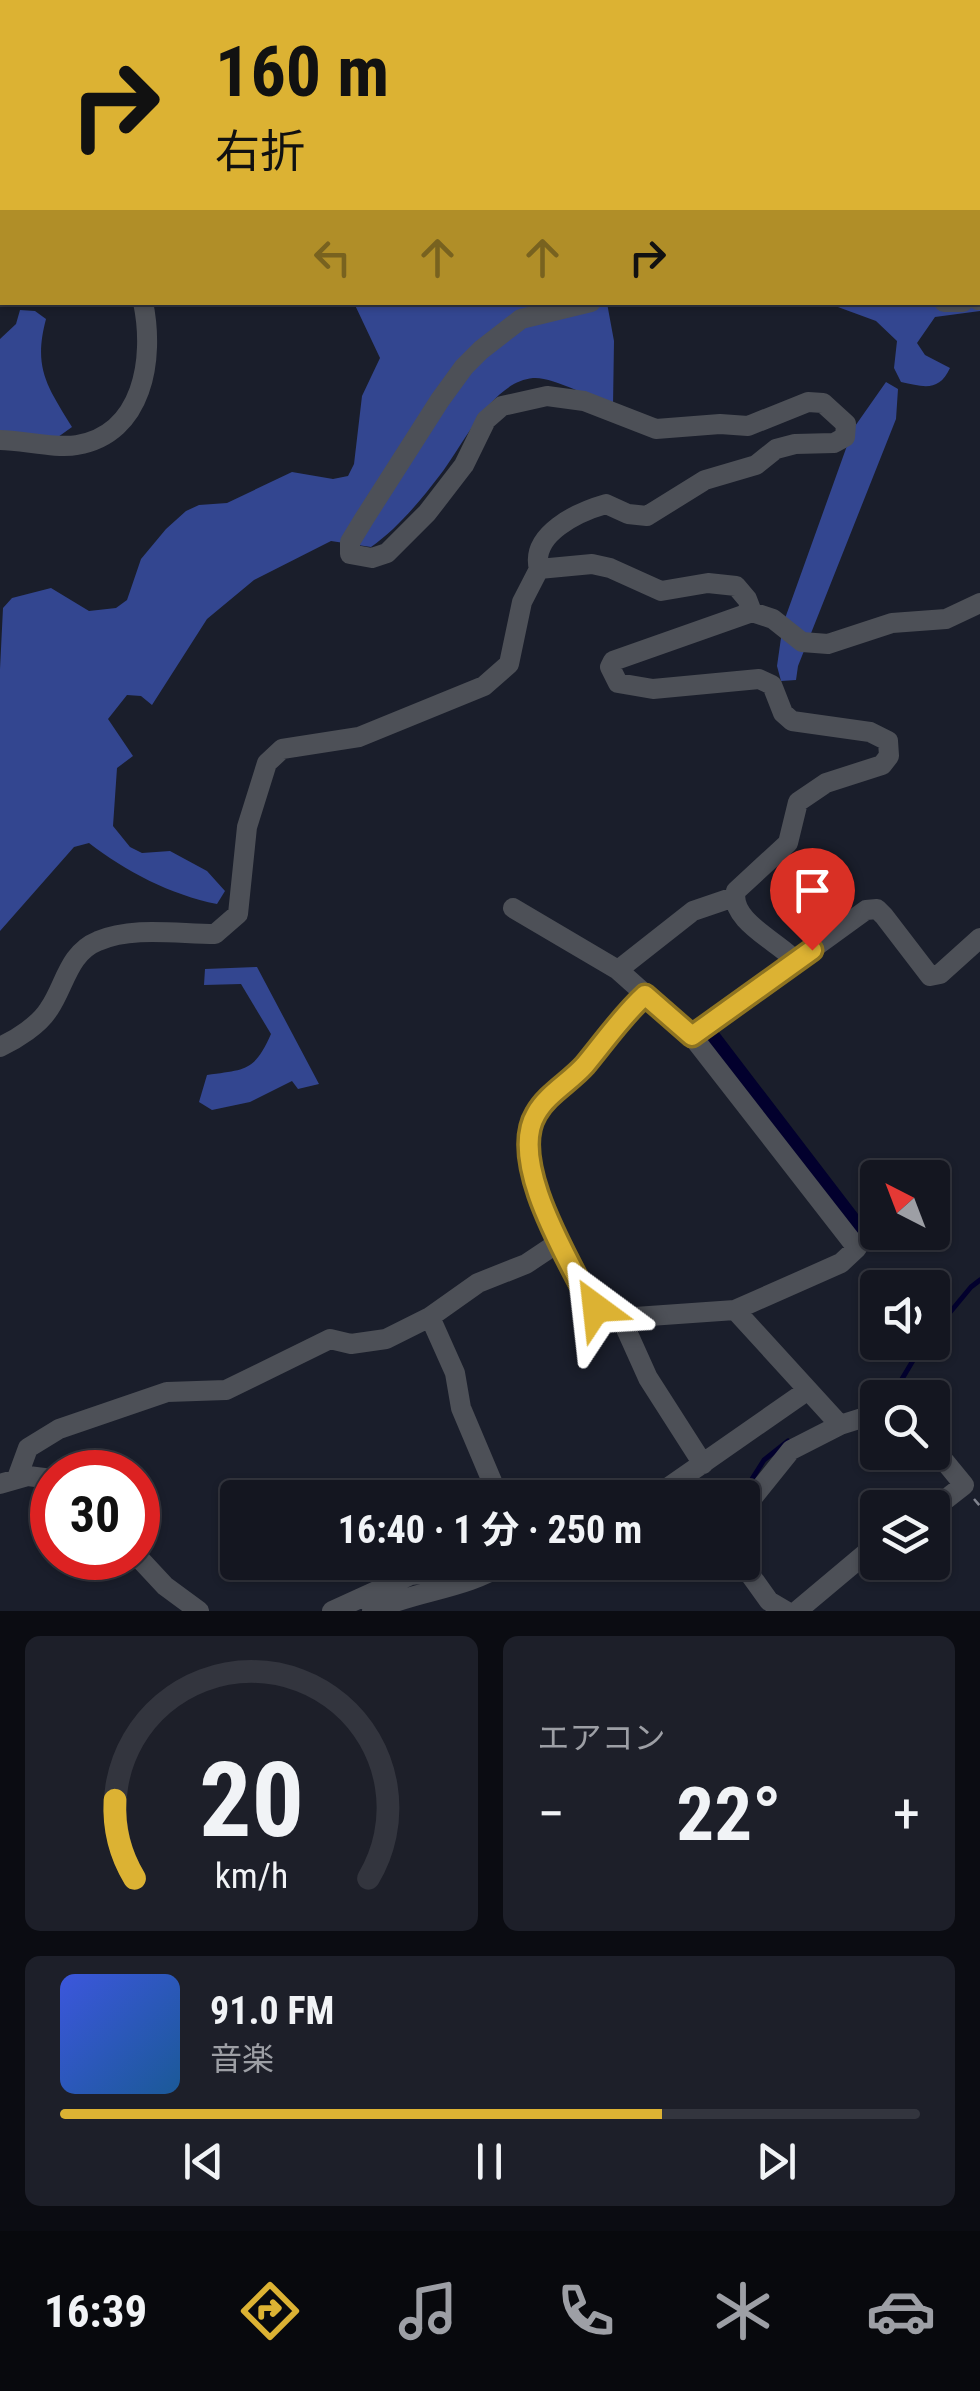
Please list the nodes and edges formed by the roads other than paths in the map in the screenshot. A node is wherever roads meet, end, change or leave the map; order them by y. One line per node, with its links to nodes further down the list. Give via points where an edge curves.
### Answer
1 (143, 305): 3 (street, via 148,361 130,410 111,435 74,446)
2 (579, 305): 4 (street, via 520,319 464,366 364,518 350,554 388,553 464,465 486,420 502,406 526,400 584,401 656,429 748,426 808,402 823,403 846,424 846,437 776,448 756,465 704,480 647,516 606,504 584,510 539,546)
3 (0, 440)
4 (539, 570): 6 (street, via 592,564 662,591 736,586); 14 (street, via 522,602 509,664 484,686 359,737 282,749 267,762 247,827 238,914 214,934 122,934 97,941 72,963 48,1012)
5 (980, 603): 6 (street, via 946,618 892,623 828,644 802,642)
6 (752, 612): 7 (street, via 613,661 614,678 653,690 759,679 772,685 792,721 870,732 888,741 889,756 798,802 788,843)
7 (734, 897): 10 (street, via 737,911 788,954); 11 (street, via 693,911)
8 (513, 908): 11 (street)
9 (980, 938): 10 (street, via 930,976 884,916 871,909)
10 (788, 968): 13 (street)
11 (618, 970): 12 (street)
12 (645, 995): 13 (street); 15 (street, via 533,1120 533,1180)
13 (692, 1036): 16 (street, via 857,1248 841,1264)
14 (0, 1048)
15 (559, 1242): 17 (street, via 478,1283); 18 (street, via 592,1306)
16 (734, 1310): 18 (street); 19 (street)
17 (430, 1317): 24 (street); 26 (street, via 386,1340 330,1339 226,1390 167,1392 75,1423 35,1442)
18 (621, 1318): 22 (street, via 648,1378)
19 (808, 1390): 21 (street); 22 (street)
20 (860, 1418): 21 (street)
21 (840, 1425): 27 (street, via 791,1450)
22 (703, 1464): 25 (street)
23 (950, 1468): 28 (street, via 964,1486)
24 (491, 1480)
25 (679, 1480)
26 (8, 1481)
27 (760, 1489)
28 (950, 1496)
29 (860, 1558): 38 (street)
30 (159, 1580): 34 (street)
31 (399, 1580): 35 (street)
32 (467, 1580): 36 (street)
33 (753, 1580): 37 (street, via 768,1601)
34 (199, 1611)
35 (332, 1611)
36 (372, 1611)
37 (786, 1611)
38 (797, 1611)

